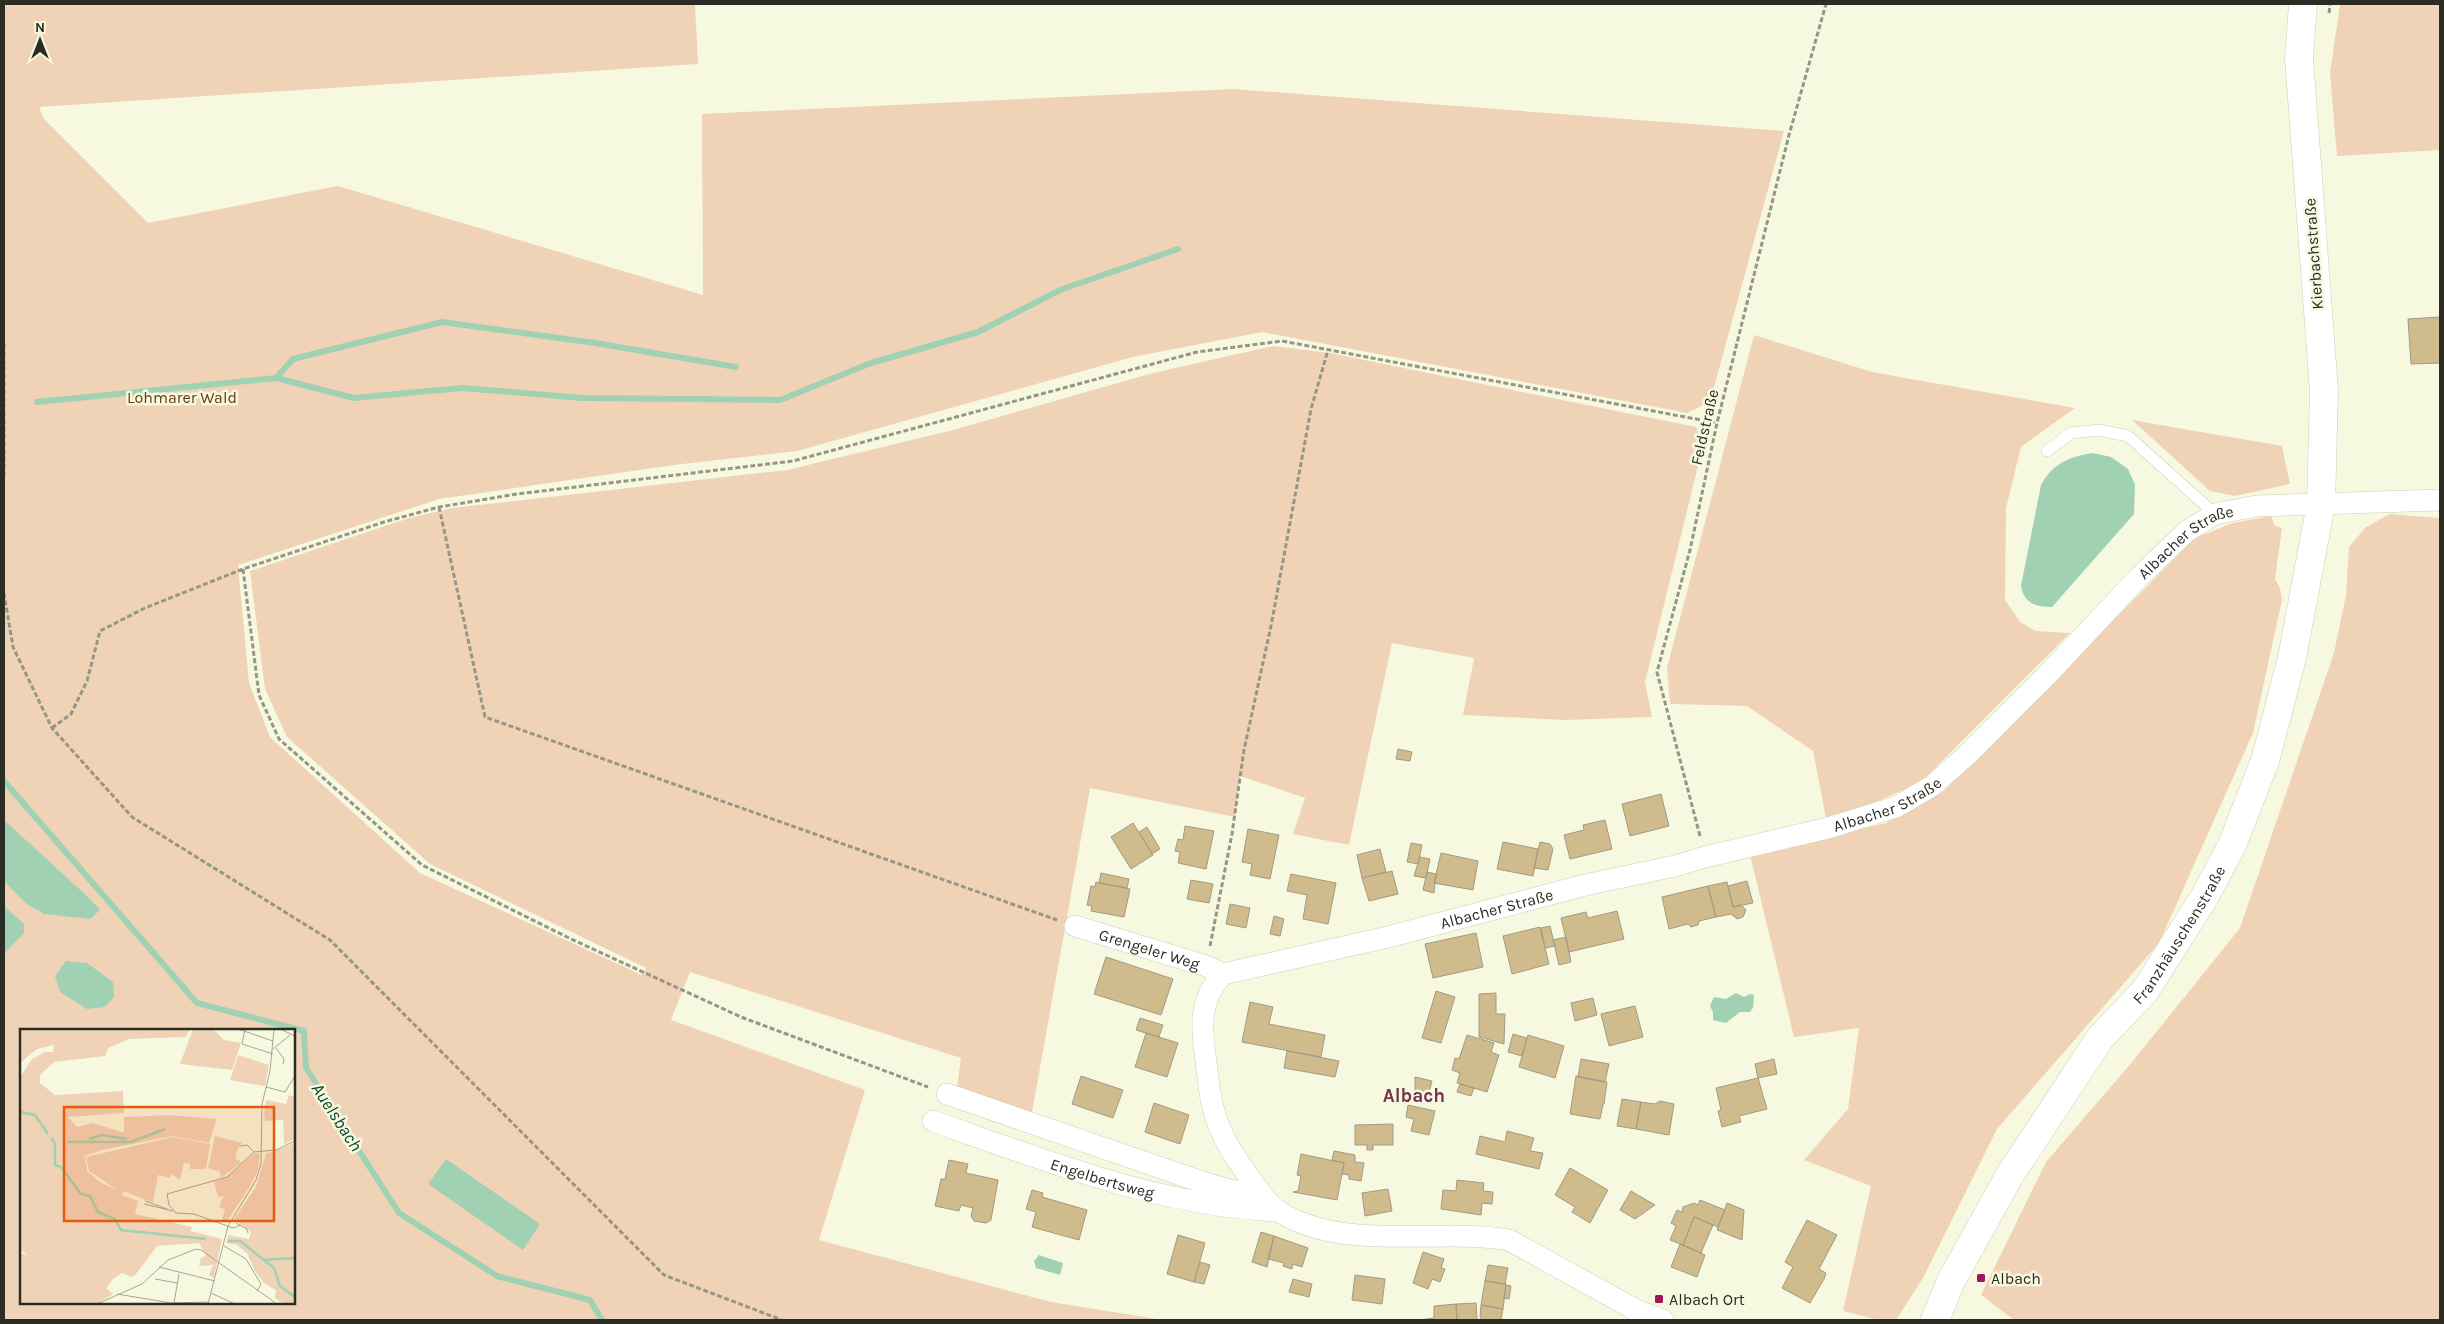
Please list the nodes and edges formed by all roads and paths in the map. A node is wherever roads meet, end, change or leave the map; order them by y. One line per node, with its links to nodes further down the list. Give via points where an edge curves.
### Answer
1 (1826, 4): 7 (path, Feldstraße, via 1789,135)
2 (2303, 4): 11 (street, Kierbachstraße, via 2299,58 2324,391)
3 (2330, 4): 4 (path)
4 (2329, 14)
5 (4, 344): 9 (path)
6 (1328, 350): 7 (path); 12 (path, via 1282,341 1197,352 793,461 517,494); 19 (path, via 1311,409 1271,626 1244,750)
7 (1717, 423): 17 (path, Feldstraße, via 1690,550 1657,672)
8 (2047, 451): 13 (lane, via 2070,432 2099,430 2128,436)
9 (4, 475)
10 (2440, 500): 11 (street, Albacher Straße)
11 (2321, 504): 13 (street, Albacher Straße, via 2256,506); 26 (street, Franzhäuschenstraße, via 2292,658 2266,761 2232,845 2205,896 2146,991 2102,1037 2011,1173 1950,1281)
12 (439, 507): 14 (path); 18 (path, via 485,716)
13 (2215, 514): 17 (street, Albacher Straße, via 2186,531 2048,674 1932,786 1896,807 1828,828)
14 (243, 569): 16 (path, via 145,608 100,631 87,681 71,714); 20 (path, via 259,696 279,739 422,865 569,938 741,1017)
15 (4, 593): 16 (path, via 13,647)
16 (52, 728): 24 (path, via 132,817 330,940 664,1275)
17 (1705, 856): 19 (street, Albacher Straße, via 1388,937)
18 (1075, 926): 19 (street, Grengeler Weg)
19 (1214, 970): 22 (street, via 1212,986 1203,1005 1202,1023 1211,1106 1224,1141)
20 (947, 1094): 22 (street, Engelbertsweg, via 1199,1182 1233,1191)
21 (933, 1121): 23 (street, Engelbertsweg, via 1094,1178 1200,1203)
22 (1259, 1190): 23 (street)
23 (1277, 1211): 25 (street, via 1307,1225 1343,1233 1486,1236 1509,1240 1636,1310)
24 (782, 1320)
25 (1663, 1320)
26 (1935, 1320)

